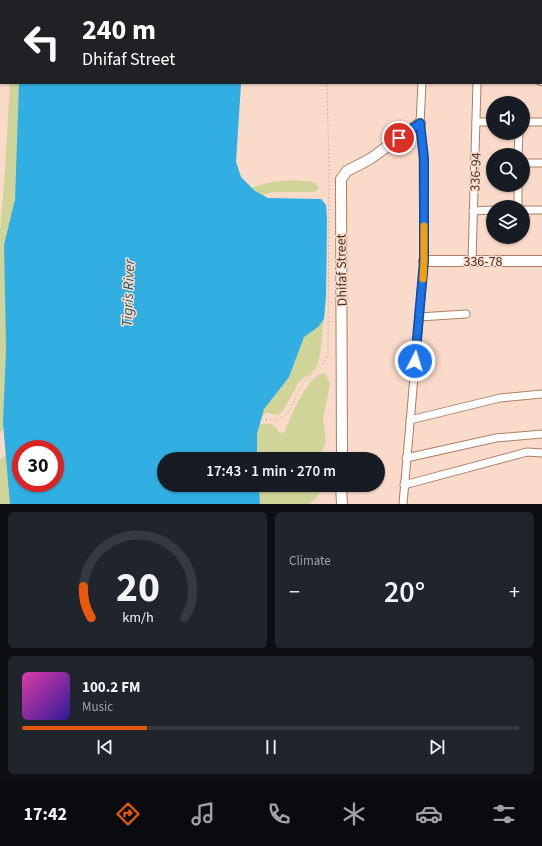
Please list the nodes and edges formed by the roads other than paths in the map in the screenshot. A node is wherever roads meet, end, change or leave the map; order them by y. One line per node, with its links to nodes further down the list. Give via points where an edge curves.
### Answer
1 (422, 84): 7 (street)
2 (477, 84): 3 (street, 336-94)
3 (476, 122): 4 (street); 13 (street, 336-94)
4 (486, 122)
5 (530, 122): 6 (street)
6 (542, 122)
7 (420, 123): 14 (street, via 424,158); 22 (street, Dhifaf Street, via 370,159 347,171 341,179)
8 (530, 163): 9 (street)
9 (542, 163)
10 (486, 210): 13 (street)
11 (530, 210): 12 (street)
12 (542, 210)
13 (473, 211): 15 (street, 336-94)
14 (424, 261): 15 (street, 336-78); 18 (street)
15 (472, 261): 16 (street, 336-78)
16 (542, 261)
17 (466, 314): 18 (street)
18 (419, 317): 20 (street)
19 (542, 394): 20 (street, via 500,398)
20 (410, 420): 24 (street)
21 (542, 434): 24 (street, via 496,438)
22 (342, 452)
23 (542, 453): 25 (street, via 527,452)
24 (406, 458): 25 (street)
25 (404, 485): 28 (street)
26 (341, 492): 27 (street)
27 (342, 504)
28 (403, 504)

